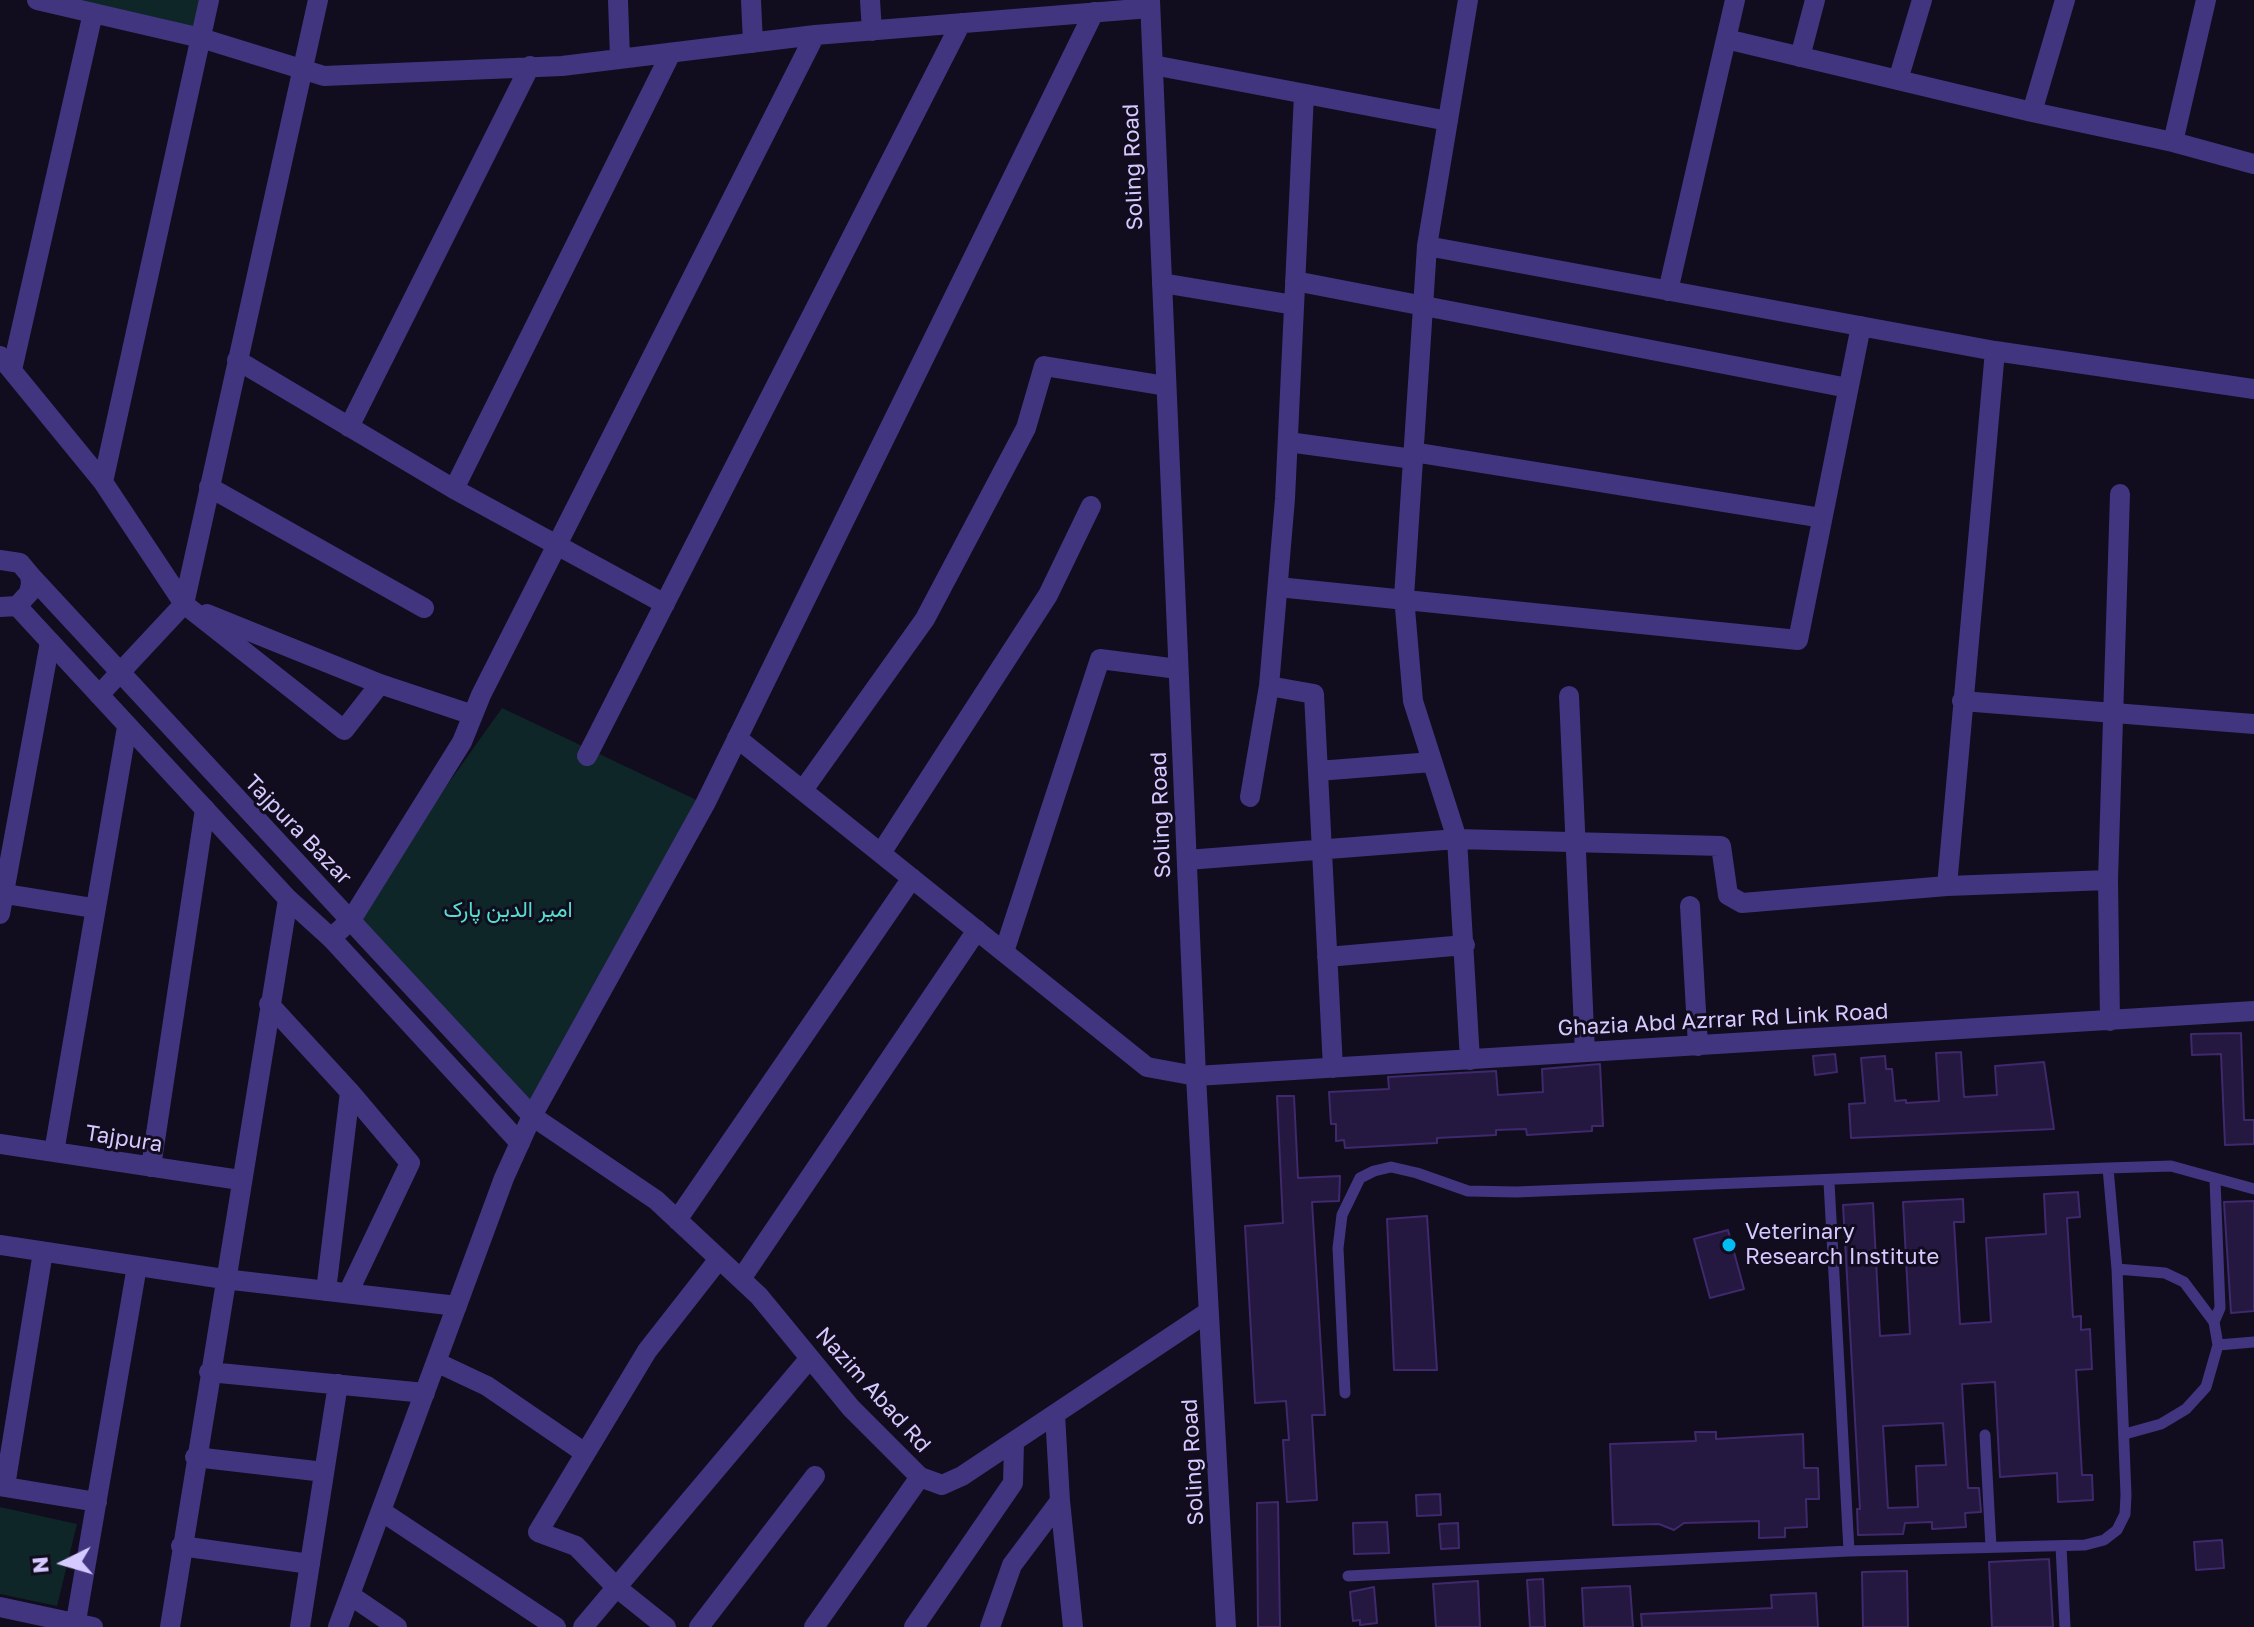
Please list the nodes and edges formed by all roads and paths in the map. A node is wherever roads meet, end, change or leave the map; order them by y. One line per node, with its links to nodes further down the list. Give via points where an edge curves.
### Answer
1 (37, 0): 16 (street)
2 (209, 0): 20 (street)
3 (318, 0): 28 (street)
4 (618, 0): 25 (street)
5 (751, 0): 22 (street)
6 (870, 0): 18 (street)
7 (1468, 0): 32 (street)
8 (1735, 0): 21 (street)
9 (1815, 0): 24 (street)
10 (1922, 0): 29 (street)
11 (2065, 0): 31 (street)
12 (2206, 0): 33 (street)
13 (1150, 4): 15 (street); 26 (street, Soling Road)
14 (989, 10): 15 (street); 17 (street)
15 (1094, 12): 79 (street)
16 (93, 13): 20 (street); 44 (street)
17 (961, 23): 18 (street); 64 (street)
18 (872, 31): 19 (street)
19 (815, 35): 22 (street); 58 (street)
20 (201, 38): 28 (street); 51 (street)
21 (1726, 39): 24 (street); 38 (street)
22 (753, 43): 23 (street)
23 (671, 53): 25 (street); 53 (street)
24 (1800, 57): 29 (street)
25 (620, 59): 27 (street)
26 (1153, 65): 30 (street); 37 (street, Soling Road)
27 (530, 66): 28 (street, via 324,76); 48 (street)
28 (303, 71): 43 (street)
29 (1898, 80): 31 (street)
30 (1304, 94): 32 (street); 36 (street)
31 (2032, 112): 33 (street)
32 (1448, 121): 35 (street)
33 (2173, 142): 34 (street)
34 (2254, 164)
35 (1427, 246): 38 (street); 40 (street)
36 (1295, 281): 39 (street); 40 (street)
37 (1162, 283): 39 (street); 45 (street, Soling Road)
38 (1668, 291): 41 (street)
39 (1294, 305): 49 (street)
40 (1423, 306): 46 (street); 50 (street)
41 (1861, 326): 42 (street); 46 (street)
42 (1995, 351): 47 (street); 74 (street)
43 (237, 360): 48 (street); 52 (street)
44 (6, 363): 51 (street)
45 (1166, 386): 68 (street, Soling Road); 83 (street, via 1044,366 1026,428 925,619)
46 (1848, 388): 56 (street)
47 (2254, 389)
48 (349, 427): 53 (street)
49 (1288, 442): 50 (street); 61 (street)
50 (1413, 455): 56 (street); 62 (street)
51 (103, 482): 63 (street)
52 (209, 487): 63 (street); 66 (street)
53 (454, 489): 58 (street)
54 (2120, 494): 75 (street)
55 (1091, 506): 89 (street, via 1048,595)
56 (1822, 518): 62 (street, via 1800,637 1794,641)
57 (0, 543): 59 (street, Tajpura Bazar)
58 (557, 545): 64 (street); 76 (street)
59 (7, 560): 60 (street, Tajpura Bazar)
60 (30, 575): 65 (street, via 29,593); 69 (street, Tajpura Bazar)
61 (1278, 587): 62 (street); 71 (street)
62 (1404, 597): 81 (street, via 1413,701)
63 (184, 604): 69 (street); 70 (street); 70 (street, via 344,730)
64 (665, 604): 80 (street)
65 (9, 607): 67 (street)
66 (424, 608)
67 (50, 642): 72 (street); 95 (street)
68 (1178, 669): 90 (street, Soling Road); 102 (street, via 1100,659)
69 (122, 672): 72 (street); 98 (street, Tajpura Bazar)
70 (380, 684): 76 (street)
71 (1269, 686): 82 (street, via 1314,694); 84 (street)
72 (99, 695): 78 (street)
73 (1569, 696): 87 (street)
74 (1962, 701): 75 (street); 93 (street)
75 (2113, 711): 77 (street); 92 (street)
76 (473, 715): 98 (street, via 447,769)
77 (2254, 724)
78 (127, 727): 85 (street); 97 (street)
79 (737, 738): 83 (street, Ghazia Abd Azrrar Rd Link Road); 113 (street)
80 (587, 756)
81 (1432, 762): 82 (street); 86 (street)
82 (1318, 771): 88 (street)
83 (803, 790): 89 (street, Ghazia Abd Azrrar Rd Link Road)
84 (1250, 797)
85 (205, 809): 94 (street); 117 (street)
86 (1457, 839): 87 (street); 88 (street); 101 (street)
87 (1574, 842): 93 (street, via 1721,846 1728,895 1742,903); 108 (street)
88 (1321, 850): 90 (street); 103 (street)
89 (881, 853): 91 (street, Ghazia Abd Azrrar Rd Link Road)
90 (1187, 860): 111 (street, Soling Road)
91 (912, 878): 99 (street, Ghazia Abd Azrrar Rd Link Road); 123 (street)
92 (2108, 880): 93 (street); 106 (street)
93 (1947, 886)
94 (288, 899): 100 (street); 104 (street)
95 (1, 900): 97 (street)
96 (1690, 906): 107 (street)
97 (93, 908): 116 (street)
98 (351, 920): 100 (street); 113 (street, Tajpura Bazar)
99 (977, 930): 102 (street, Ghazia Abd Azrrar Rd Link Road); 130 (street)
100 (331, 938): 114 (street)
101 (1465, 945): 103 (street); 109 (street)
102 (1004, 952): 111 (street, Ghazia Abd Azrrar Rd Link Road, via 1147,1067)
103 (1327, 957): 110 (street)
104 (269, 1004): 112 (street); 119 (street)
105 (2254, 1011): 106 (street, Ghazia Abd Azrrar Rd Link Road)
106 (2110, 1021): 107 (street, Ghazia Abd Azrrar Rd Link Road)
107 (1698, 1046): 108 (street, Ghazia Abd Azrrar Rd Link Road)
108 (1585, 1052): 109 (street, Ghazia Abd Azrrar Rd Link Road)
109 (1470, 1060): 110 (street, Ghazia Abd Azrrar Rd Link Road)
110 (1333, 1068): 111 (street, Ghazia Abd Azrrar Rd Link Road)
111 (1196, 1076): 134 (street, Soling Road)
112 (350, 1092): 131 (street); 132 (street, via 410,1163)
113 (532, 1116): 114 (street); 123 (street, Nazim Abad Rd, via 656,1200)
114 (520, 1143): 133 (street)
115 (0, 1144): 116 (street, Tajpura)
116 (54, 1152): 117 (street, Tajpura)
117 (151, 1167): 119 (street, Tajpura)
118 (2108, 1168): 120 (lane, via 2171,1166); 121 (lane); 128 (lane)
119 (240, 1180): 129 (street)
120 (2215, 1180): 122 (lane); 135 (lane, via 2220,1308)
121 (1829, 1182): 143 (lane, via 1468,1191 1391,1167 1374,1171 1360,1178 1342,1215 1338,1248); 160 (lane)
122 (2254, 1189)
123 (677, 1220): 126 (street, Nazim Abad Rd)
124 (0, 1245): 125 (street)
125 (43, 1252): 127 (street); 153 (street)
126 (719, 1259): 130 (street, Nazim Abad Rd); 148 (street, via 647,1351)
127 (137, 1266): 129 (street); 155 (street)
128 (2117, 1269): 135 (lane, via 2165,1273 2184,1282); 145 (lane)
129 (224, 1279): 131 (street); 140 (street)
130 (741, 1279): 138 (street, Nazim Abad Rd)
131 (326, 1291): 132 (street)
132 (348, 1293): 133 (street)
133 (457, 1306): 139 (street)
134 (1208, 1312): 144 (street, Nazim Abad Rd); 179 (street, Soling Road)
135 (2214, 1322): 137 (lane)
136 (2254, 1342): 137 (lane)
137 (2218, 1345): 145 (lane, via 2206,1387 2186,1409 2161,1424)
138 (810, 1358): 152 (street, Nazim Abad Rd); 163 (street)
139 (436, 1362): 142 (street); 148 (street, via 487,1386)
140 (209, 1372): 141 (street); 149 (street)
141 (338, 1384): 142 (street); 150 (street)
142 (425, 1393): 156 (street)
143 (1345, 1393)
144 (1055, 1414): 147 (street, Nazim Abad Rd); 154 (street)
145 (2125, 1434): 158 (lane, via 2125,1514 2117,1530 2104,1540)
146 (1985, 1435): 159 (lane)
147 (1014, 1442): 152 (street, Nazim Abad Rd, via 942,1485); 176 (street, via 1013,1483)
148 (585, 1453): 163 (street, via 538,1532 576,1546)
149 (195, 1457): 150 (street); 157 (street)
150 (324, 1472): 161 (street)
151 (815, 1476): 174 (street)
152 (920, 1477): 175 (street)
153 (2, 1486): 155 (street)
154 (1060, 1501): 177 (street, via 1012,1565); 178 (street)
155 (97, 1502): 166 (street)
156 (381, 1511): 164 (street); 171 (street)
157 (181, 1546): 161 (street); 167 (street)
158 (2061, 1546): 159 (lane); 180 (lane)
159 (1991, 1547): 160 (lane)
160 (1849, 1551): 162 (lane)
161 (310, 1564): 168 (street)
162 (1348, 1576)
163 (616, 1587): 172 (street); 173 (street)
164 (350, 1595): 169 (street); 170 (street)
165 (0, 1607): 166 (street)
166 (81, 1626)
167 (170, 1627)
168 (300, 1627)
169 (338, 1627)
170 (397, 1627)
171 (556, 1627)
172 (583, 1627)
173 (666, 1627)
174 (699, 1627)
175 (814, 1627)
176 (914, 1627)
177 (990, 1627)
178 (1073, 1627)
179 (1226, 1627)
180 (2065, 1627)

